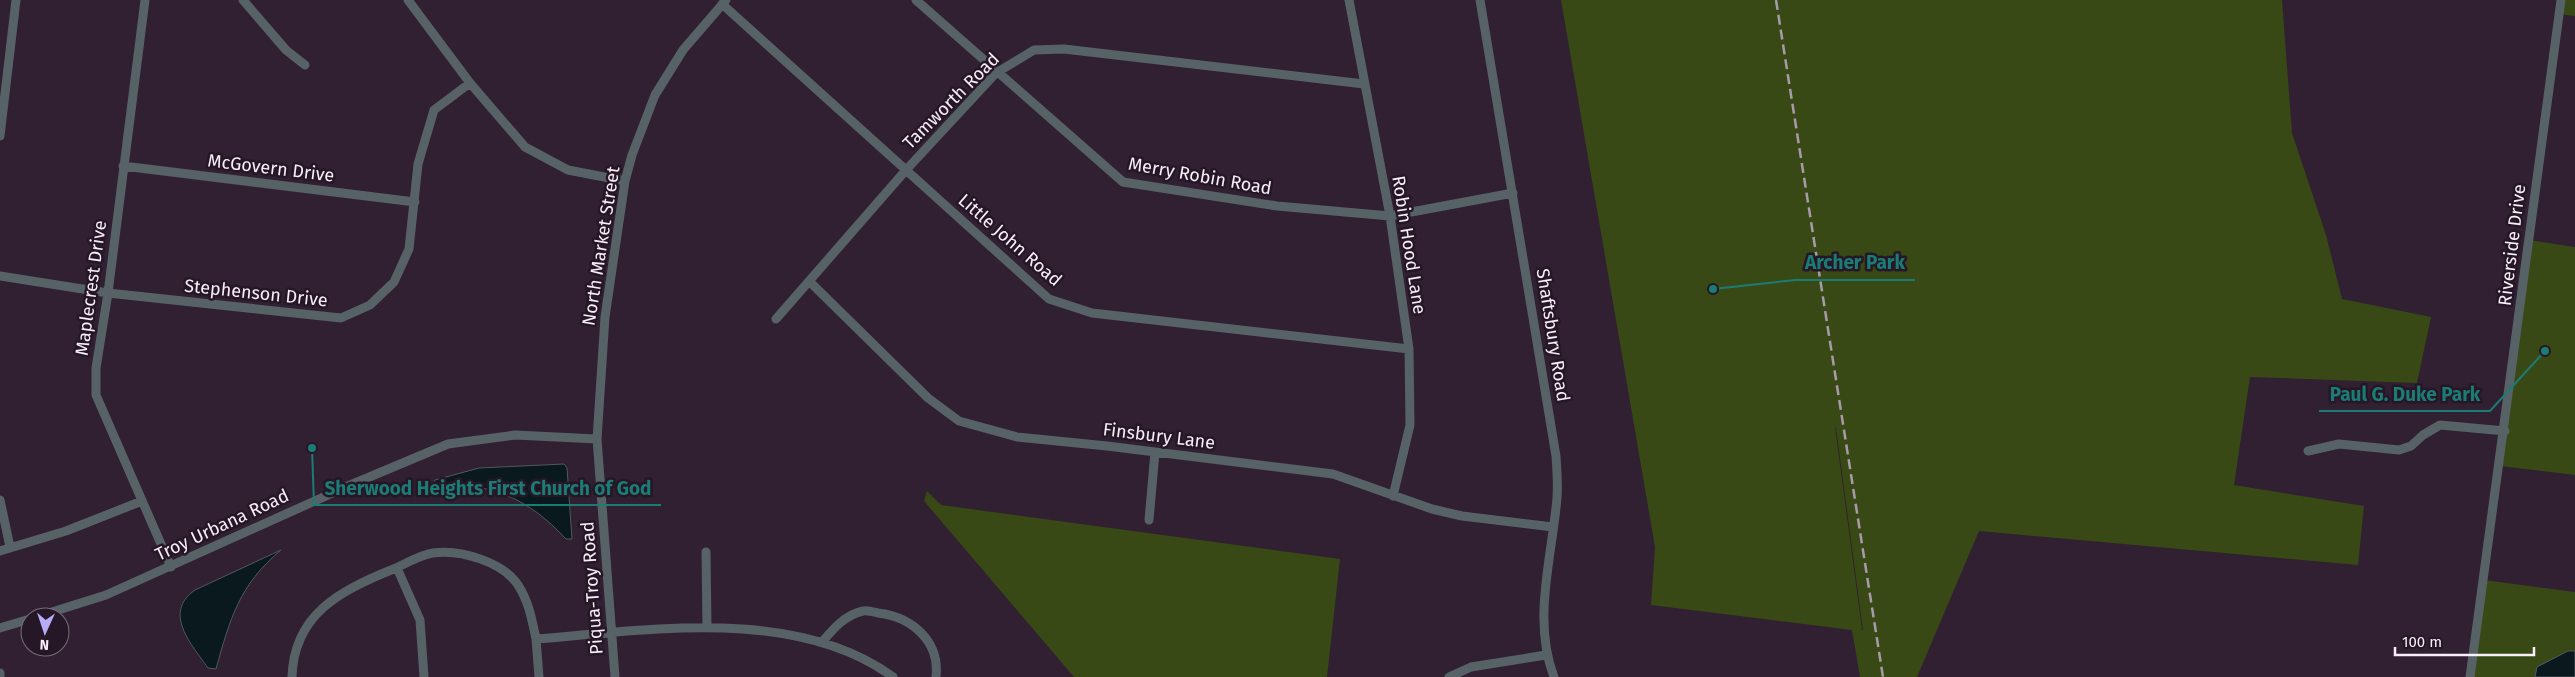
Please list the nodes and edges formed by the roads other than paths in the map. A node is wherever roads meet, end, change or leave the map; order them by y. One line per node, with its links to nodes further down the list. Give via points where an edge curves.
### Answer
1 (16, 0): 14 (street)
2 (145, 0): 15 (street, Maplecrest Drive)
3 (243, 0): 10 (street, via 286,50)
4 (408, 0): 12 (street)
5 (916, 0): 11 (street, Merry Robin Road)
6 (1349, 0): 13 (street, Robin Hood Lane)
7 (1480, 0): 18 (street, Shaftsbury Road)
8 (2561, 0): 27 (street, Riverside Drive)
9 (724, 2): 16 (street, Little John Road); 17 (street, North Market Street, via 684,50 655,95)
10 (306, 65)
11 (996, 73): 13 (street, Tamworth Road, via 1034,50 1064,49); 16 (street, Tamworth Road); 20 (street, Merry Robin Road, via 1123,182 1278,206)
12 (470, 83): 17 (street, via 525,147 568,170); 19 (street, Stephenson Drive, via 434,110 418,164)
13 (1364, 84): 20 (street, Robin Hood Lane)
14 (0, 136)
15 (123, 166): 19 (street, McGovern Drive); 23 (street, Maplecrest Drive)
16 (906, 170): 22 (street, Tamworth Road); 26 (street, Little John Road, via 1049,299 1092,313)
17 (625, 181): 25 (street, North Market Street, via 604,317)
18 (1513, 193): 20 (street, Merry Robin Road); 35 (street, Shaftsbury Road, via 1556,456)
19 (415, 202): 23 (street, Stephenson Drive, via 409,248 394,282 370,305 341,318)
20 (1390, 216): 26 (street, Robin Hood Lane)
21 (0, 276): 23 (street, Stephenson Drive)
22 (810, 282): 24 (street, Tamworth Road); 30 (street, Finsbury Lane, via 928,398 959,422 1017,438)
23 (108, 293): 33 (street, Maplecrest Drive, via 96,368 96,395)
24 (776, 319)
25 (603, 346): 28 (street, Piqua-Troy Road)
26 (1410, 349): 31 (street, Robin Hood Lane, via 1410,425)
27 (2504, 431): 29 (street, via 2440,425 2411,446 2398,450 2339,444); 59 (street, Riverside Drive)
28 (597, 439): 39 (street, Troy Urbana Road, via 515,435 448,444); 45 (street, Piqua-Troy Road)
29 (2308, 451)
30 (1155, 452): 31 (street, Finsbury Lane, via 1333,474); 34 (street)
31 (1394, 496): 35 (street, Finsbury Lane, via 1462,516)
32 (0, 500): 36 (street)
33 (142, 501): 36 (street, via 66,531); 39 (street, Maplecrest Drive)
34 (1149, 520)
35 (1553, 527): 48 (street, Shaftsbury Road, via 1543,616)
36 (10, 548): 37 (street)
37 (0, 551)
38 (706, 552): 44 (street)
39 (171, 567): 41 (street, Troy Urbana Road, via 106,595)
40 (397, 568): 46 (street, via 432,553 460,553 488,560 518,584 530,610); 51 (street, via 352,586 320,609 300,640); 52 (street, via 420,620)
41 (68, 607)
42 (20, 622): 43 (street)
43 (0, 628)
44 (707, 628): 45 (street); 47 (street, via 747,628)
45 (612, 633): 46 (street); 54 (street, Piqua-Troy Road)
46 (536, 639): 53 (street)
47 (823, 641): 55 (street); 56 (street, via 839,623 864,611 892,615 919,629 932,645)
48 (1546, 655): 57 (street, via 1471,667); 58 (street, Shaftsbury Road)
49 (0, 672): 50 (street)
50 (0, 677)
51 (292, 677)
52 (424, 677)
53 (539, 677)
54 (615, 677)
55 (893, 677)
56 (936, 677)
57 (1449, 677)
58 (1554, 677)
59 (2470, 677)

